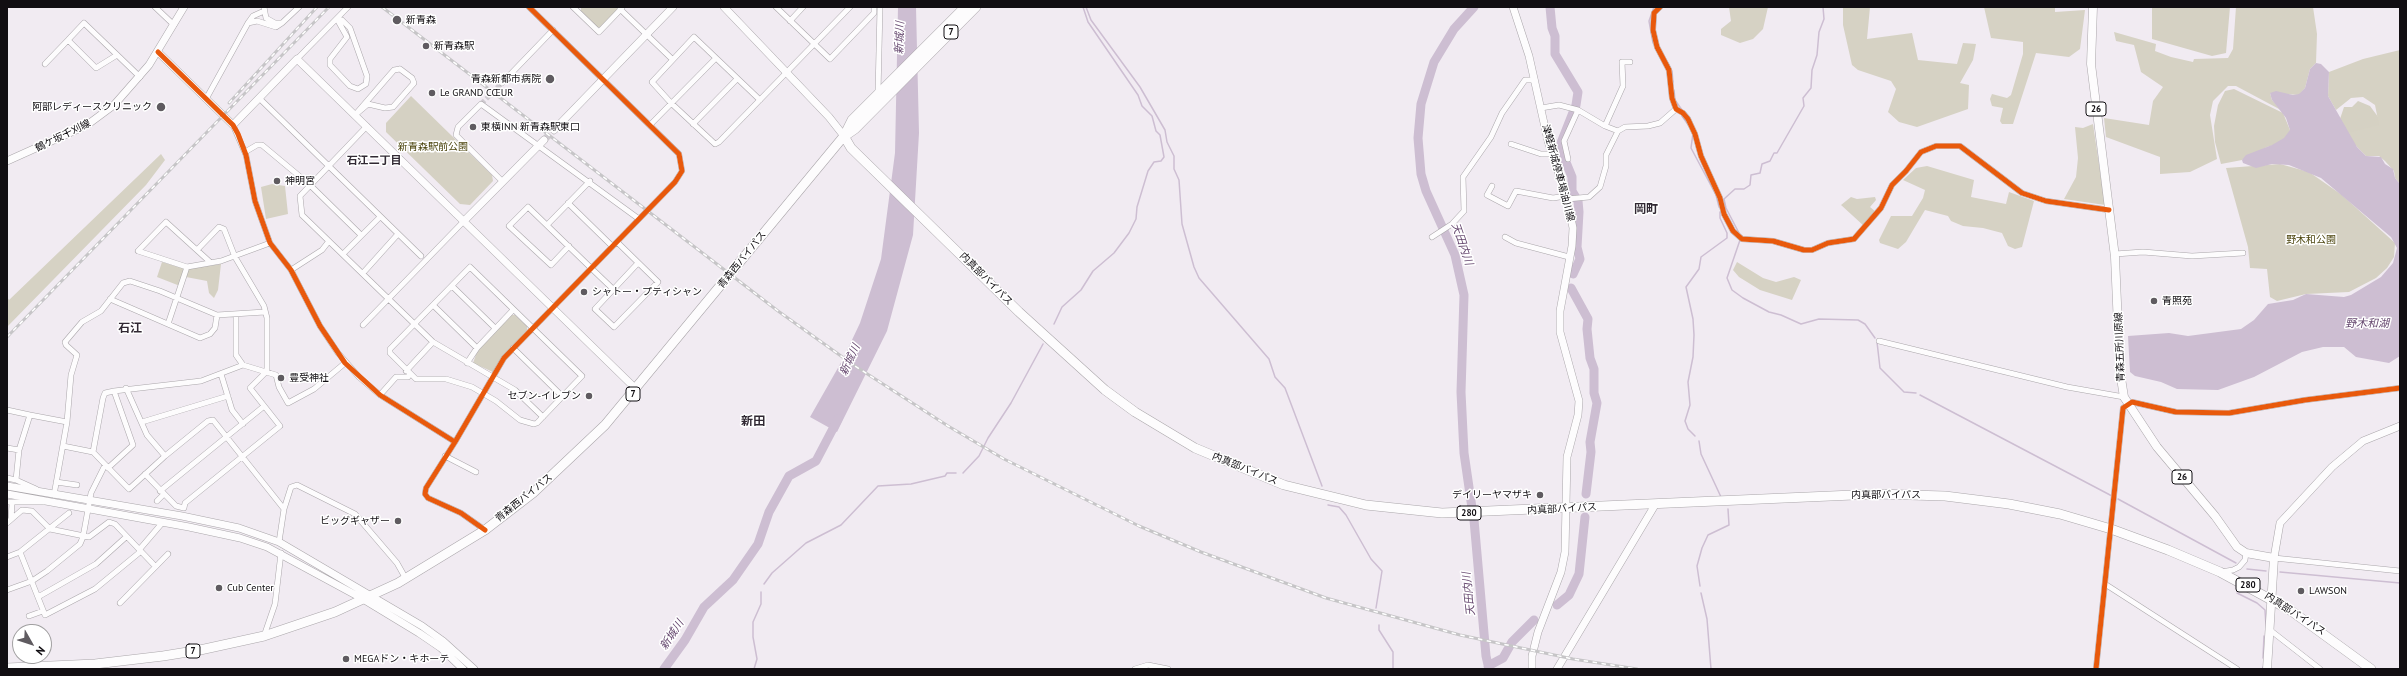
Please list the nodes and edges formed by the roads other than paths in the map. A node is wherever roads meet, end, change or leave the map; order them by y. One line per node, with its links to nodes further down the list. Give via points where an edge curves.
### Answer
1 (155, 7): 25 (street)
2 (184, 7): 25 (street, 鶴ケ坂千刈線)
3 (299, 7): 24 (street)
4 (348, 7): 21 (street)
5 (529, 7): 26 (street)
6 (673, 7): 27 (street)
7 (724, 7): 37 (street)
8 (776, 7): 22 (street)
9 (804, 7): 22 (street)
10 (850, 7): 29 (street)
11 (874, 7): 29 (street, via 874,13 830,59)
12 (880, 7): 43 (street)
13 (966, 7): 43 (highway, 青森西バイパス / 7, via 925,45)
14 (976, 7): 43 (highway, 青森西バイパス / 7)
15 (1513, 7): 41 (street, 津軽新城停車場油川線)
16 (1660, 7): 49 (street, via 1654,13 1653,30 1657,47 1669,70)
17 (2093, 7): 73 (main road, 青森五所川原線 / 26, via 2092,64)
18 (575, 8): 19 (street, via 599,32)
19 (622, 8): 27 (street)
20 (264, 9): 23 (street); 24 (street, via 270,22)
21 (337, 18): 21 (street, via 350,28 366,76 366,84 358,89 350,86 330,65 330,58 347,38); 33 (street)
22 (790, 21): 29 (street)
23 (248, 23): 24 (street, via 257,21 276,27); 45 (street)
24 (282, 23)
25 (174, 25): 30 (street, 鶴ケ坂千刈線)
26 (553, 30): 39 (street); 42 (street)
27 (647, 34): 34 (street); 39 (street)
28 (68, 40): 31 (street, via 96,68); 31 (street, via 84,23); 36 (street)
29 (814, 44): 37 (street)
30 (158, 52): 38 (street, 鶴ケ坂千刈線); 45 (street)
31 (117, 55): 38 (street)
32 (716, 58): 34 (street, via 694,37); 40 (street); 47 (street)
33 (297, 59): 44 (street); 51 (street)
34 (672, 59): 47 (street, via 652,82)
35 (1630, 62): 56 (street, via 1622,62 1622,86)
36 (45, 64)
37 (786, 73): 46 (street); 59 (street)
38 (140, 77): 65 (street, 鶴ケ坂千刈線, via 114,105 87,125)
39 (603, 79): 54 (street); 57 (street)
40 (737, 79): 46 (street); 52 (street)
41 (1535, 80): 48 (street, 津軽新城停車場油川線); 80 (street, via 1525,80 1502,113 1491,137 1462,178 1464,211)
42 (502, 83)
43 (880, 96): 59 (highway, 青森西バイパス / 7, via 855,129)
44 (259, 98): 53 (street); 66 (street)
45 (206, 99): 53 (street)
46 (760, 100): 52 (street, via 715,144)
47 (671, 103): 52 (street); 54 (street)
48 (1541, 108): 50 (street, via 1559,105); 63 (street, 津軽新城停車場油川線)
49 (1676, 109): 58 (street, via 1660,123 1625,127); 73 (street, via 1688,119 1695,134 1724,214 1739,237 1748,240 1773,241 1812,250 1828,243 1854,239 1881,208 1892,184 1921,152 1936,146 1960,146 2022,193 2046,201)
50 (1575, 110): 56 (street); 64 (street, via 1564,141)
51 (355, 115): 51 (street, via 394,70 400,69 412,78 412,87 393,107 387,109 368,104); 55 (street)
52 (693, 124)
53 (233, 125): 62 (street)
54 (650, 125): 75 (street, via 679,154 682,165 676,182)
55 (367, 126): 66 (street); 76 (street)
56 (1605, 126): 58 (street)
57 (554, 130)
58 (1618, 131): 71 (street, via 1609,148 1600,187 1589,197)
59 (844, 136): 128 (highway, 青森西バイパス / 7); 170 (highway, 内真部バイパス / 280, via 851,148 1040,333 1100,386 1165,431 1226,463 1310,493 1389,509 1474,514)
60 (542, 142): 67 (street); 68 (street); 68 (street, via 481,104 458,127 456,135)
61 (1511, 144): 63 (street, via 1541,154)
62 (245, 152): 69 (street, via 262,145); 83 (street, via 255,201)
63 (1552, 154): 71 (street, 津軽新城停車場油川線)
64 (1568, 159)
65 (7, 161)
66 (328, 166): 69 (street); 74 (street)
67 (590, 181): 72 (street); 75 (street)
68 (503, 182): 76 (street)
69 (310, 185): 79 (street); 82 (street, via 300,196 302,215)
70 (1492, 186): 71 (street, via 1487,195 1508,206 1516,190 1553,198)
71 (1566, 197): 92 (street, 津軽新城停車場油川線, via 1573,228)
72 (568, 203): 77 (street); 84 (street)
73 (2109, 210): 89 (main road, 青森五所川原線 / 26)
74 (380, 217): 78 (street); 79 (street)
75 (639, 219): 84 (street)
76 (464, 221): 102 (street); 105 (street)
77 (547, 225): 85 (street); 85 (street, via 528,207 509,226 551,266)
78 (398, 234): 90 (street); 98 (street)
79 (361, 235): 88 (street)
80 (1432, 237)
81 (1505, 237): 92 (street, via 1516,243)
82 (329, 241): 88 (street); 97 (street, via 322,250)
83 (270, 243): 91 (street); 97 (street)
84 (614, 244): 94 (street); 96 (street)
85 (569, 246): 96 (street)
86 (197, 250): 91 (street, via 219,227 224,229); 93 (street); 95 (street, via 166,222 138,251)
87 (2243, 253): 89 (street, via 2192,256 2143,252)
88 (343, 254): 98 (street)
89 (2115, 254): 134 (main road, 青森五所川原線 / 26, via 2120,372)
90 (421, 256)
91 (235, 257): 93 (street); 107 (street)
92 (1569, 257): 170 (street, 津軽新城停車場油川線, via 1560,311 1560,332 1579,407 1566,457)
93 (210, 262): 95 (street)
94 (638, 263): 100 (street); 100 (street, via 658,282 614,327 595,308)
95 (187, 266): 101 (street)
96 (591, 268): 100 (street); 105 (street)
97 (291, 270): 120 (street, via 320,326)
98 (363, 273): 102 (street)
99 (452, 286): 104 (street); 106 (street, via 470,267); 113 (street)
100 (613, 289)
101 (178, 297): 103 (street, via 130,281 123,282); 108 (street); 110 (street)
102 (388, 298): 111 (street); 112 (street)
103 (110, 300): 110 (street); 139 (street, via 101,311 82,322 65,342 78,355 71,375)
104 (433, 305): 111 (street); 117 (street)
105 (553, 307): 114 (street); 128 (street)
106 (513, 310): 113 (street); 114 (street)
107 (265, 312): 109 (street); 122 (street)
108 (217, 315): 109 (street); 110 (street, via 215,328 210,334 200,338)
109 (236, 315): 121 (street, via 236,355)
110 (168, 324)
111 (414, 324): 116 (street); 123 (street, via 390,349 390,353)
112 (363, 325)
113 (495, 328): 117 (street)
114 (532, 328): 118 (street); 133 (street, via 582,376)
115 (1878, 341): 134 (street)
116 (433, 342): 119 (street); 123 (street)
117 (477, 348): 119 (street)
118 (513, 348): 125 (street); 133 (street)
119 (467, 362): 125 (street)
120 (345, 363): 122 (street, via 314,388 288,403 276,375); 131 (street)
121 (243, 365): 122 (street); 124 (street)
122 (267, 371): 135 (street, via 250,388)
123 (408, 372): 130 (street, via 422,380 453,381); 131 (street, via 408,377 396,377)
124 (221, 374): 126 (street, via 201,381); 132 (street)
125 (493, 377): 130 (street); 138 (street, via 515,390)
126 (126, 388): 129 (street); 140 (street)
127 (2400, 388): 134 (street, via 2229,413 2176,412)
128 (636, 389): 178 (highway, 青森西バイパス / 7, via 567,463)
129 (114, 391): 148 (street, via 105,393 103,398); 152 (street, via 133,445)
130 (483, 394): 138 (street, via 520,420 534,424); 144 (street)
131 (380, 395): 144 (street)
132 (228, 396): 140 (street); 141 (street, via 232,410)
133 (562, 396): 138 (street)
134 (2125, 401): 177 (street); 185 (main road, 青森五所川原線 / 26, via 2157,447 2233,542)
135 (264, 407): 141 (street); 150 (street, via 280,426)
136 (7, 410): 137 (street)
137 (30, 415): 139 (street); 147 (street)
138 (543, 417)
139 (67, 422): 145 (street)
140 (142, 422): 149 (street, via 147,435)
141 (243, 424): 143 (street)
142 (2400, 426): 188 (street, via 2363,441 2332,467 2280,523)
143 (226, 437): 149 (street, via 213,420 208,421); 150 (street); 161 (street)
144 (455, 442): 151 (street)
145 (63, 446): 148 (street); 157 (street)
146 (7, 448): 147 (street)
147 (19, 450): 156 (street)
148 (93, 452): 152 (street)
149 (165, 456): 154 (street)
150 (242, 456): 169 (street, via 185,503); 171 (street)
151 (445, 456): 153 (street); 178 (street, via 425,494 428,498 461,513)
152 (107, 467): 154 (street, via 129,489); 167 (street, via 94,484)
153 (476, 472)
154 (145, 474): 161 (street)
155 (7, 478): 156 (street)
156 (16, 480): 160 (street)
157 (56, 482): 158 (street); 163 (street)
158 (77, 485)
159 (7, 486): 160 (street)
160 (42, 492): 163 (street)
161 (162, 493): 164 (street); 169 (street, via 176,506)
162 (7, 494): 166 (street)
163 (54, 495): 167 (street)
164 (157, 501)
165 (10, 502): 166 (street); 174 (street)
166 (50, 502): 167 (street)
167 (88, 505): 173 (street); 175 (street); 179 (street)
168 (1655, 505): 170 (highway, 内真部バイパス / 280); 177 (highway, 内真部バイパス / 280, via 1910,494 2009,504 2060,514); 211 (street)
169 (184, 508): 173 (street)
170 (1566, 508): 210 (street, 津軽新城停車場油川線, via 1565,552 1561,572 1538,632 1532,656)
171 (284, 509): 181 (street); 192 (street, via 291,487 297,485 354,514 397,563)
172 (69, 513): 176 (street)
173 (182, 516): 181 (street, via 239,528)
174 (9, 521): 176 (street, via 22,510 32,511)
175 (163, 522): 182 (street); 184 (street, via 240,538)
176 (50, 529): 179 (street); 183 (street)
177 (2111, 529): 191 (highway, 内真部バイパス / 280); 194 (street)
178 (485, 530): 192 (highway, 青森西バイパス / 7)
179 (83, 537): 180 (street, via 89,537 109,522 115,524); 193 (street, via 76,548)
180 (126, 537): 182 (street); 196 (street, via 83,574)
181 (279, 542): 197 (street)
182 (139, 551): 189 (street); 200 (street, via 90,592 45,615)
183 (20, 552): 187 (street); 193 (street)
184 (281, 553): 197 (street); 203 (street, via 275,604)
185 (2246, 553): 188 (main road); 191 (street, via 2245,560 2239,567)
186 (168, 554): 189 (street)
187 (7, 557)
188 (2274, 558): 190 (street); 198 (main road)
189 (155, 566): 199 (street)
190 (2400, 571)
191 (2220, 572): 198 (highway, 内真部バイパス / 280)
192 (406, 579): 197 (highway, 青森西バイパス / 7)
193 (32, 580): 195 (street); 196 (street)
194 (2105, 584): 212 (street); 213 (street)
195 (7, 590)
196 (38, 597): 200 (street)
197 (367, 597): 203 (highway, 青森西バイパス / 7, via 335,612); 206 (street, via 419,632); 207 (street, via 443,641)
198 (2272, 599): 202 (main road); 216 (highway, 内真部バイパス / 280, via 2325,634)
199 (120, 603)
200 (44, 611): 201 (street)
201 (29, 616)
202 (2270, 630): 214 (main road); 215 (street)
203 (264, 636): 204 (highway, 青森西バイパス / 7, via 171,655)
204 (60, 667): 205 (highway, 青森西バイパス / 7)
205 (7, 668)
206 (463, 669)
207 (474, 669)
208 (1135, 669): 209 (street, via 1148,665)
209 (1168, 669)
210 (1532, 669)
211 (1557, 669)
212 (2096, 669)
213 (2237, 669)
214 (2267, 669)
215 (2320, 669)
216 (2371, 669)

